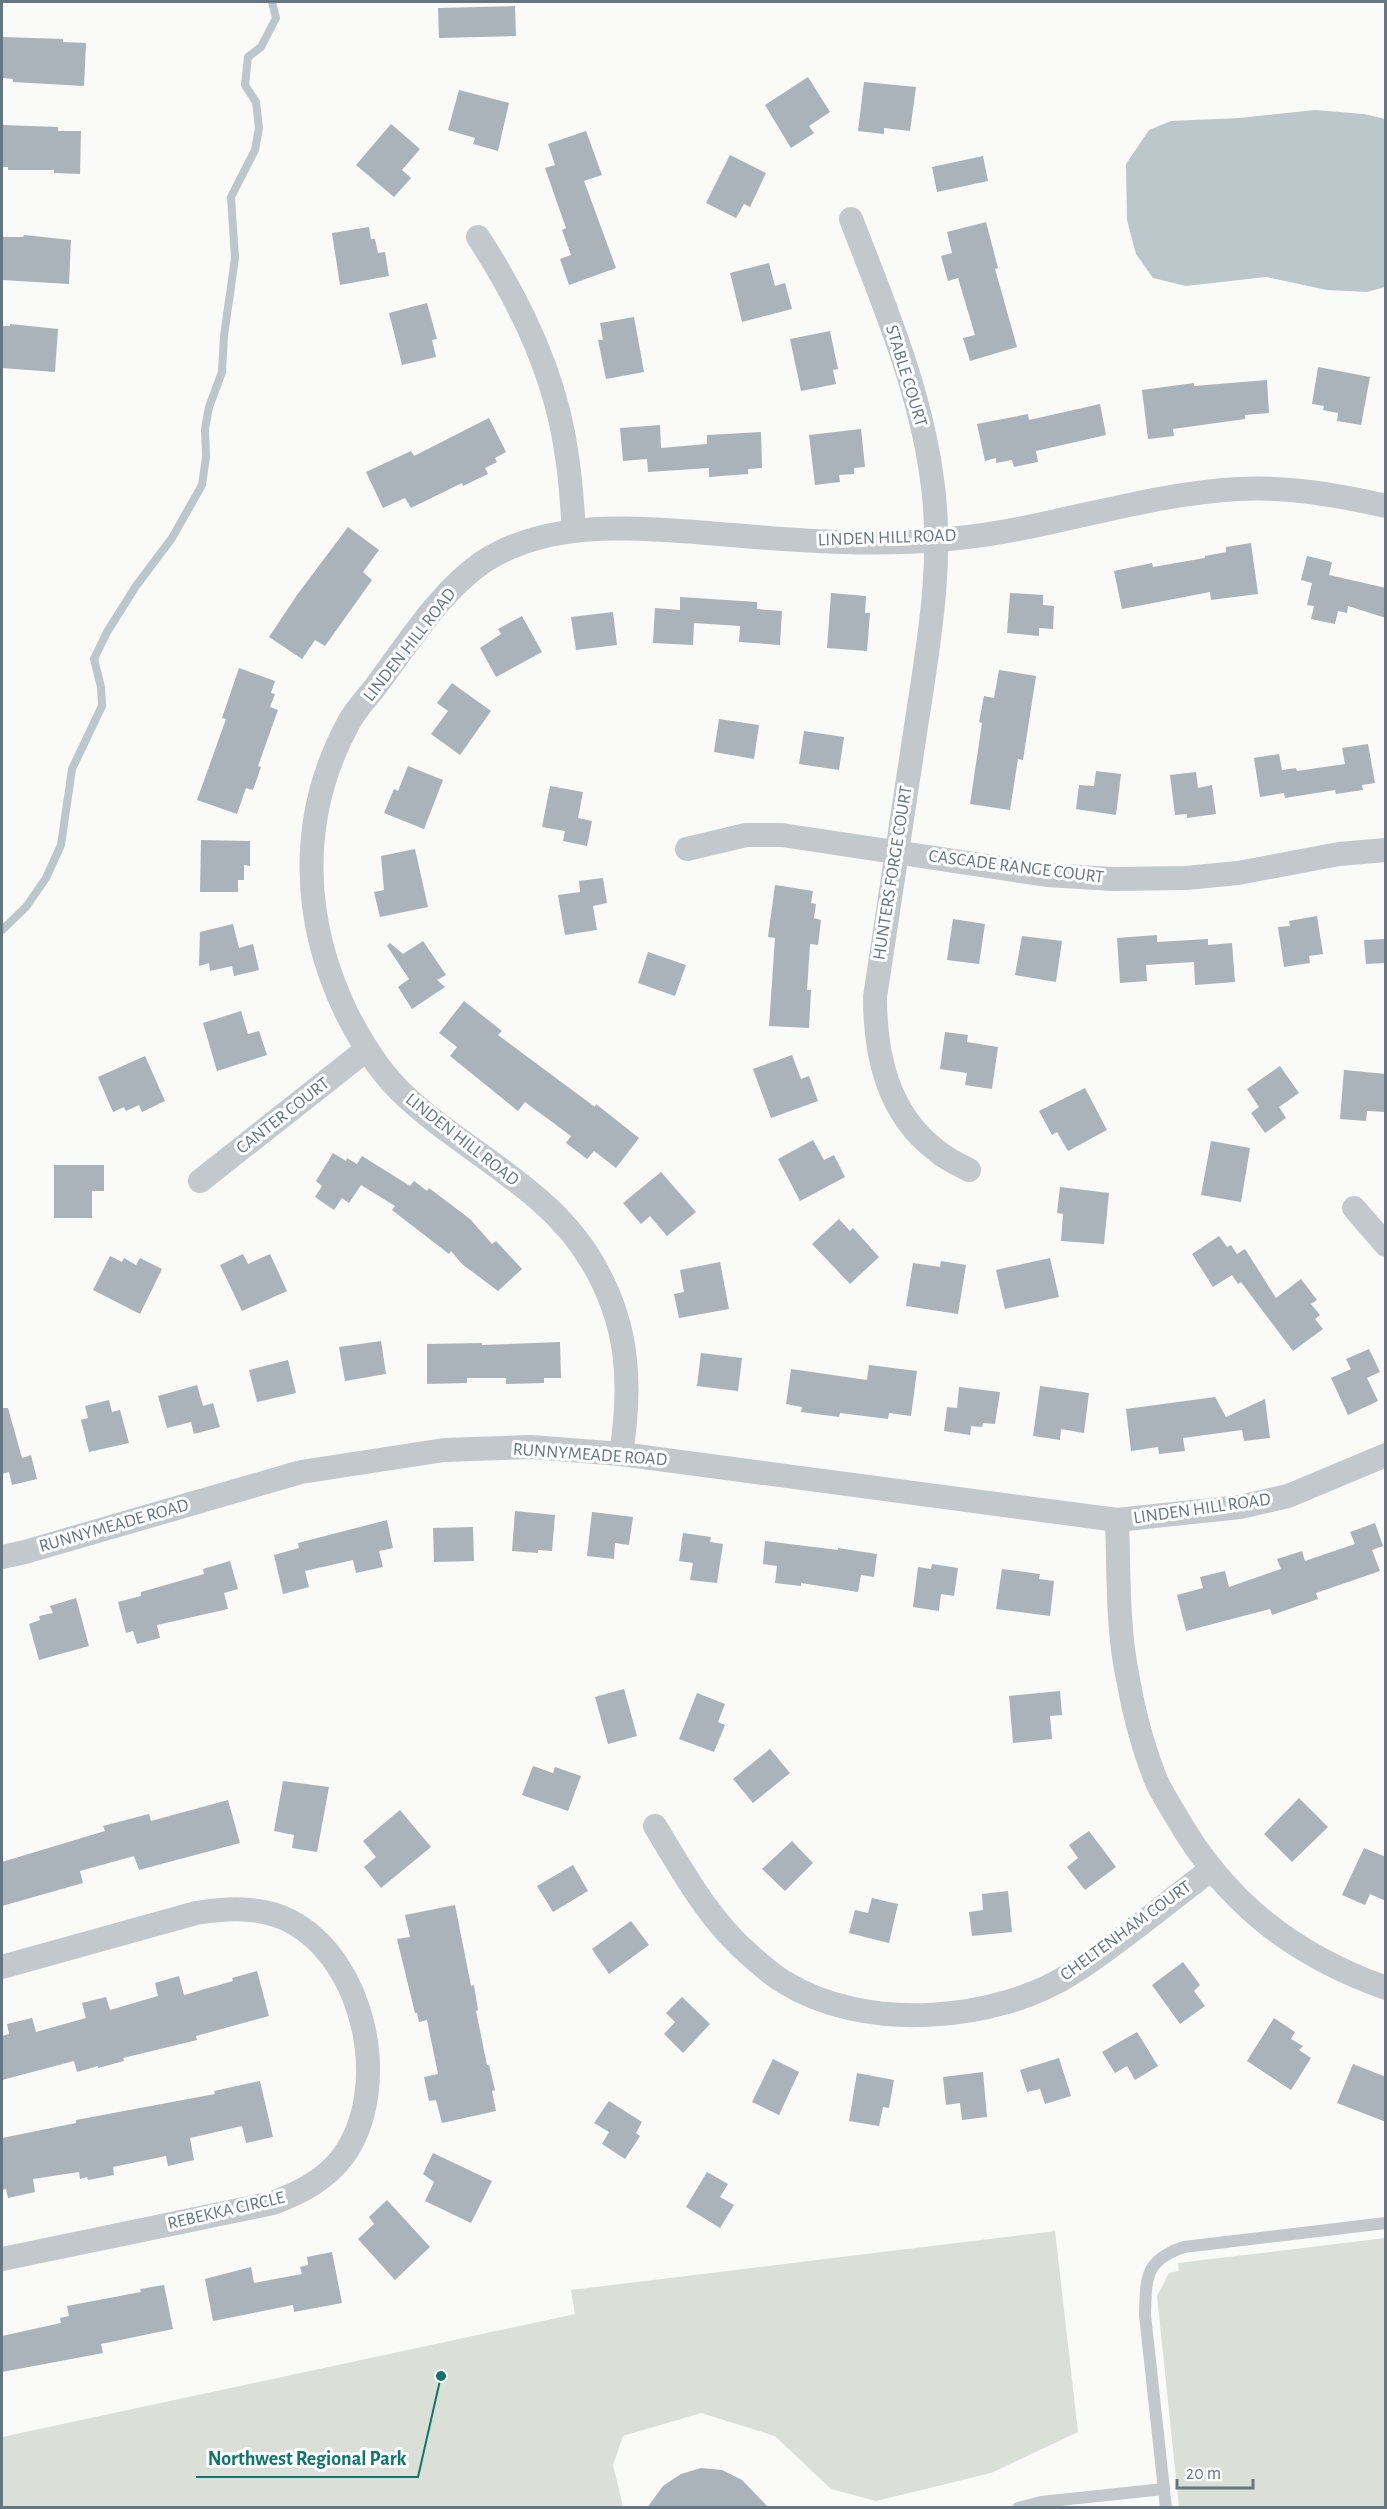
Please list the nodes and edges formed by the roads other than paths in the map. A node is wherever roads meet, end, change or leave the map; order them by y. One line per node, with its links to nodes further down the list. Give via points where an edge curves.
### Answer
1 (851, 219): 5 (street, STABLE COURT, via 906,362 932,473)
2 (478, 237): 4 (street, via 523,317 556,404 567,456)
3 (1386, 506): 5 (street, LINDEN HILL ROAD, via 1314,491 1240,489 1170,496 1017,530)
4 (574, 530): 5 (street, LINDEN HILL ROAD, via 626,528 846,543); 9 (street, LINDEN HILL ROAD, via 530,540 483,562 446,594 350,720 328,773 312,833 310,878 316,929 335,990)
5 (937, 539): 8 (street, HUNTERS FORGE COURT, via 933,612)
6 (687, 849): 8 (street, CASCADE RANGE COURT, via 746,835 782,835)
7 (1386, 850): 8 (street, CASCADE RANGE COURT, via 1339,854 1238,873 1113,879 1047,875)
8 (897, 851): 10 (street, HUNTERS FORGE COURT, via 874,997 875,1033 882,1068 891,1096 911,1128 937,1152)
9 (366, 1050): 11 (street, CANTER COURT); 14 (street, LINDEN HILL ROAD, via 398,1089 436,1123 537,1197 590,1257 606,1287 628,1368)
10 (969, 1170)
11 (200, 1181)
12 (1354, 1208): 13 (street)
13 (1386, 1245)
14 (621, 1454): 16 (street, RUNNYMEADE ROAD); 17 (street, RUNNYMEADE ROAD, via 531,1447 455,1449 349,1463 301,1472)
15 (1386, 1455): 16 (street, LINDEN HILL ROAD, via 1288,1496 1240,1507)
16 (1117, 1520): 19 (street, via 1127,1677 1141,1735 1156,1782)
17 (2, 1557)
18 (655, 1826): 19 (street, CHELTENHAM COURT, via 713,1917 750,1956 784,1983 826,2001 871,2012 915,2016 980,2011 1073,1973)
19 (1212, 1869): 21 (street, via 1246,1907 1289,1942 1346,1974)
20 (2, 1967): 23 (street, REBEKKA CIRCLE, via 196,1913 228,1908 263,1912 290,1921 317,1940 339,1966 353,1995 369,2071 360,2127 327,2174 305,2190 273,2203)
21 (1386, 1988)
22 (1386, 2223): 24 (lane, via 1184,2247 1165,2253 1152,2267 1145,2314)
23 (2, 2259)
24 (1164, 2489): 25 (lane); 26 (lane)
25 (1018, 2508)
26 (1166, 2508)

